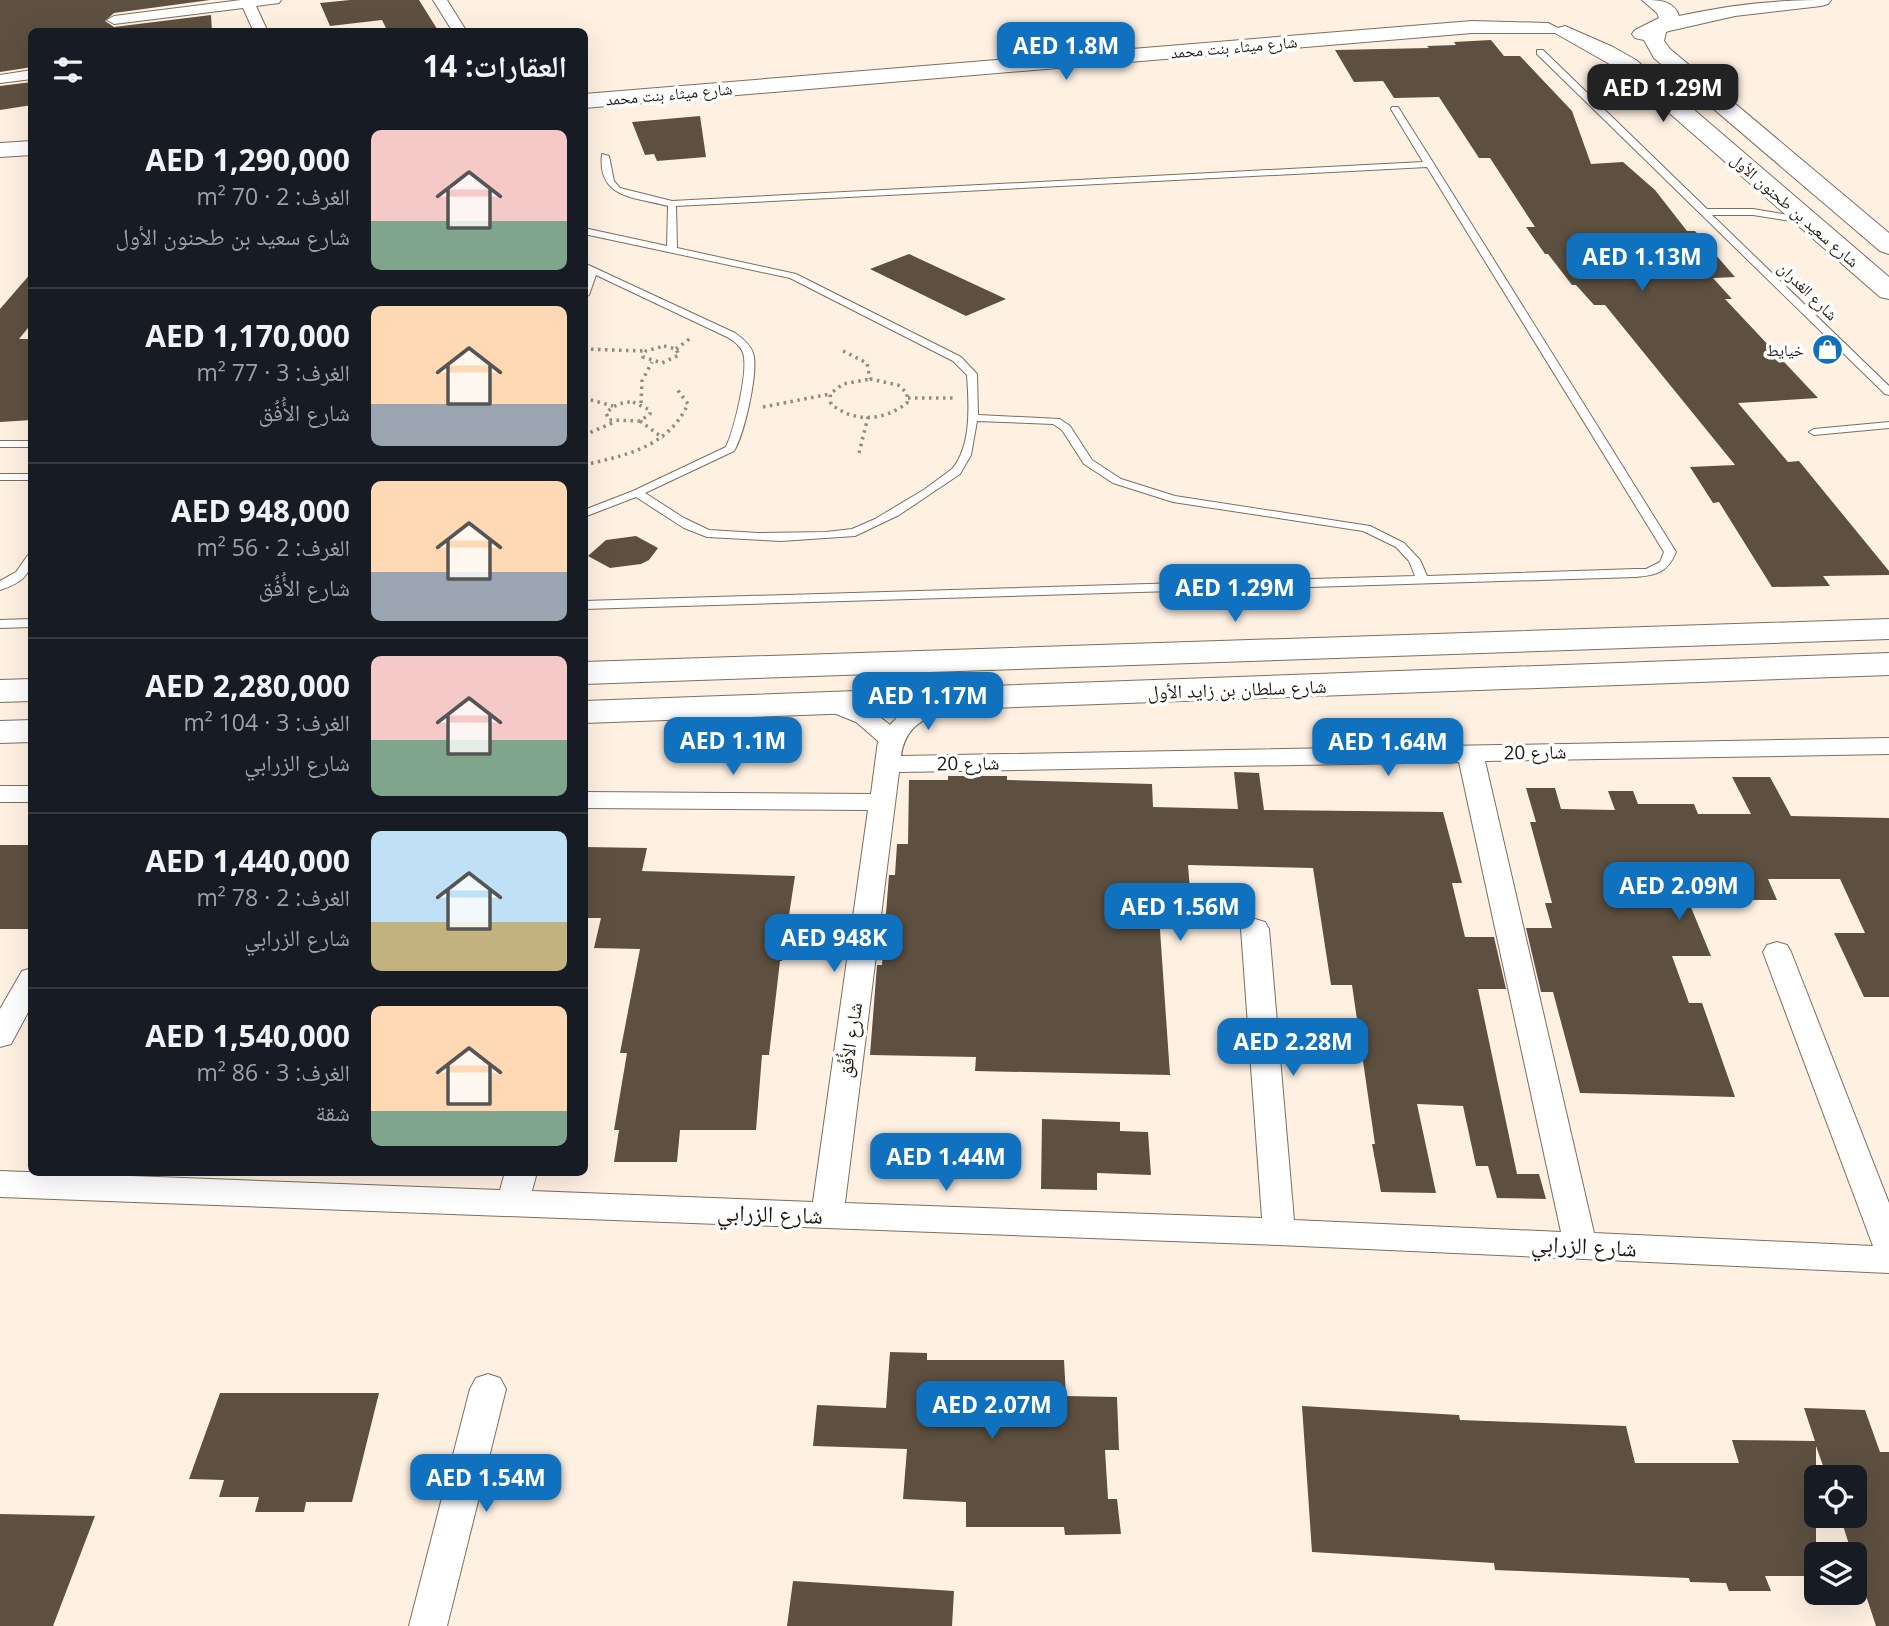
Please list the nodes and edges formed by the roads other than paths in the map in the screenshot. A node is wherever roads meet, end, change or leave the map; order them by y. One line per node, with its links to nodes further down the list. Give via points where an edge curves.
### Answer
1 (274, 0): 5 (street)
2 (440, 0): 10 (street)
3 (1652, 0): 11 (main road, شارع سعيد بن طحنون الأول, via 1669,14)
4 (1821, 0): 11 (main road, via 1744,9)
5 (248, 3): 8 (street); 9 (street)
6 (1480, 5): 16 (main road, شارع ميثاء بنت محمد, via 1386,20)
7 (1513, 9): 12 (main road, شارع سعيد بن طحنون الأول, via 1525,20)
8 (114, 20)
9 (259, 28)
10 (458, 28)
11 (1660, 28): 12 (main road, شارع ميثاء بنت محمد, via 1622,36); 31 (main road, شارع سعيد بن طحنون الأول, via 1654,41 1662,53)
12 (1556, 30): 17 (main road, شارع ميثاء بنت محمد, via 1472,27); 25 (main road, شارع سعيد بن طحنون الأول, via 1593,44 1628,65)
13 (1540, 52): 28 (lane, شارع الغدران)
14 (28, 75): 15 (street)
15 (0, 79)
16 (588, 86)
17 (588, 101)
18 (1395, 109): 24 (lane)
19 (28, 130): 20 (main road)
20 (0, 133)
21 (28, 148): 22 (main road)
22 (0, 150)
23 (605, 156): 26 (lane, via 610,182 617,190)
24 (1430, 164): 26 (lane); 46 (lane, via 1670,552 1665,564 1648,572)
25 (1774, 193): 27 (lane); 29 (main road, شارع سعيد بن طحنون الأول)
26 (672, 204): 32 (lane)
27 (1741, 211): 28 (lane); 29 (lane)
28 (1704, 212): 35 (lane, شارع الغدران)
29 (1804, 220): 34 (main road, شارع سعيد بن طحنون الأول)
30 (588, 232): 32 (lane)
31 (1889, 246)
32 (672, 248): 36 (lane, via 807,282 964,364 972,374)
33 (589, 268): 43 (lane, via 741,342 750,358 735,443 730,449)
34 (1889, 291)
35 (1889, 392)
36 (972, 418): 43 (lane, via 957,471 854,532 709,534); 46 (lane, via 1056,421 1101,472 1153,495 1366,527 1400,545)
37 (1889, 425): 38 (lane)
38 (1814, 432)
39 (0, 444): 40 (lane)
40 (28, 444)
41 (0, 477): 42 (lane)
42 (28, 477)
43 (637, 493): 44 (lane)
44 (588, 512)
45 (28, 564): 47 (lane, via 20,575)
46 (1423, 580): 48 (lane)
47 (0, 586)
48 (588, 605)
49 (28, 622): 50 (lane)
50 (0, 624)
51 (1889, 629): 53 (main road, شارع سلطان بن زايد الأول)
52 (1889, 664): 58 (main road, شارع سلطان بن زايد الأول)
53 (719, 669): 54 (main road, شارع سلطان بن زايد الأول); 55 (main road, via 650,682)
54 (588, 673)
55 (588, 687)
56 (28, 690): 57 (main road)
57 (0, 691)
58 (942, 699): 59 (main road, شارع سلطان بن زايد الأول); 64 (street, via 916,712)
59 (830, 703): 60 (main road, شارع سلطان بن زايد الأول); 64 (street, via 865,718)
60 (588, 712)
61 (28, 731): 62 (main road)
62 (0, 732)
63 (1889, 746): 65 (street, شارع 20)
64 (889, 752): 65 (street, شارع 20); 69 (street, شارع الأُفُق)
65 (1470, 753): 80 (street)
66 (0, 794): 67 (street)
67 (28, 794)
68 (588, 800): 69 (street)
69 (882, 802): 77 (street, شارع الأُفُق)
70 (1255, 929): 78 (street)
71 (1777, 952): 79 (street)
72 (28, 985): 73 (street)
73 (0, 1036)
74 (520, 1176): 76 (street)
75 (0, 1184): 76 (street, شارع الزرابي)
76 (512, 1205): 77 (street, شارع الزرابي)
77 (827, 1216): 78 (street, شارع الزرابي)
78 (1279, 1231): 80 (street, شارع الزرابي)
79 (1889, 1245)
80 (1581, 1246): 81 (street, شارع الزرابي)
81 (1889, 1260)
82 (488, 1389): 83 (street)
83 (428, 1626)

